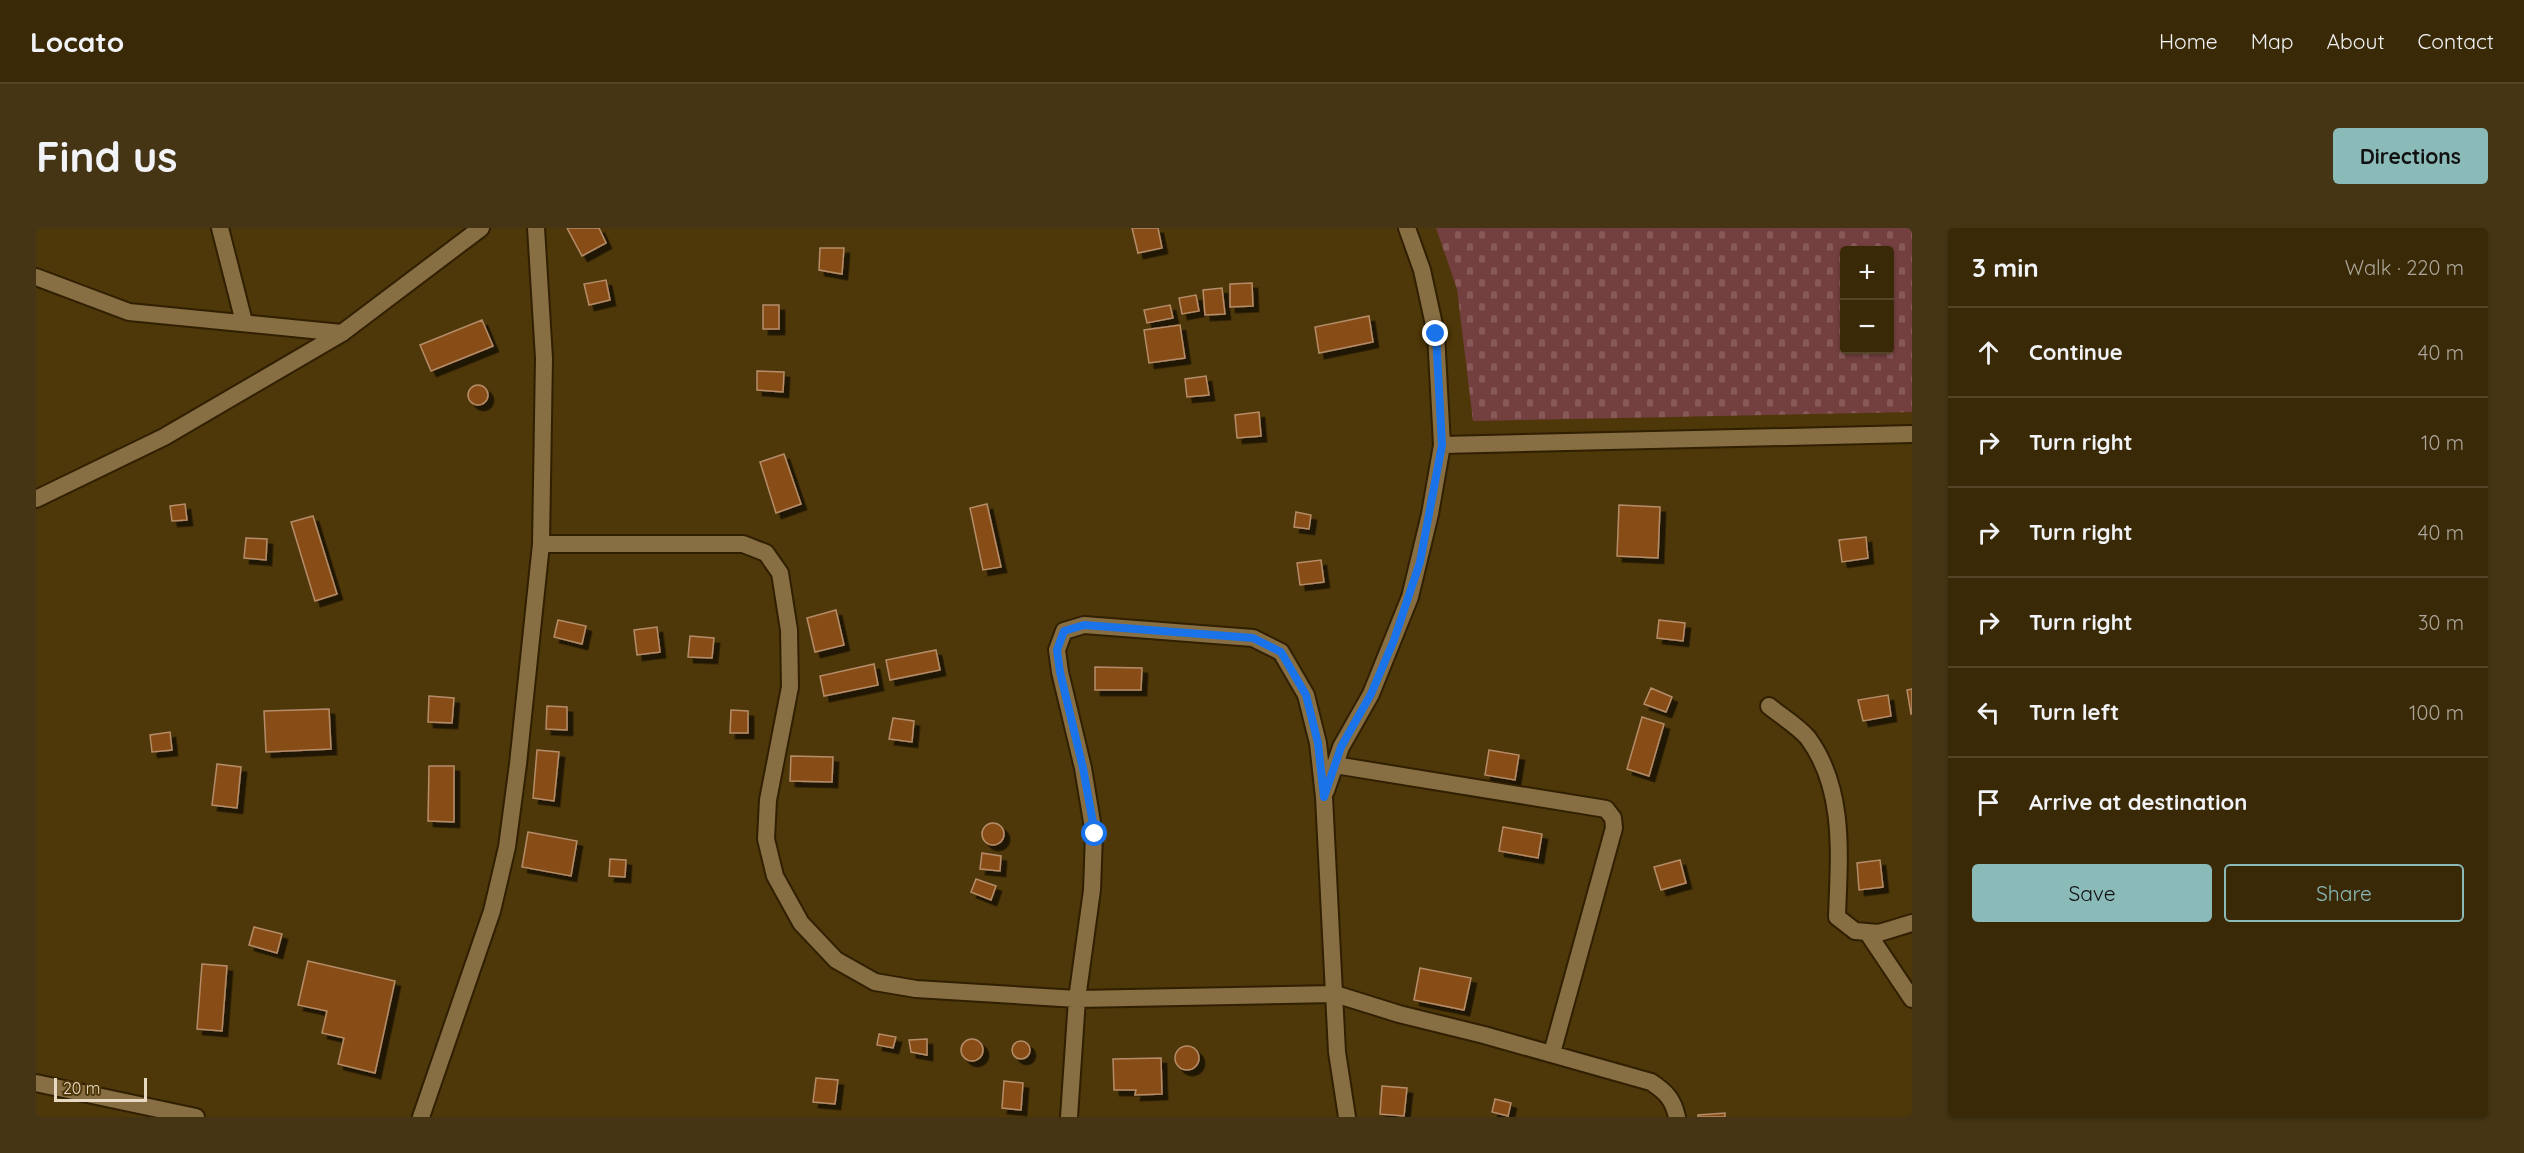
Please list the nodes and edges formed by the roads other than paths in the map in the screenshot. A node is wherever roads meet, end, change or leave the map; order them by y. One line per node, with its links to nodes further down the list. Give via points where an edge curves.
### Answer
1 (220, 228): 6 (street)
2 (481, 228): 7 (street)
3 (536, 228): 11 (street, via 544,358)
4 (1407, 228): 9 (street, via 1422,270 1436,334)
5 (36, 277): 6 (street, via 129,312)
6 (244, 322): 7 (street)
7 (342, 333): 10 (street, via 164,437)
8 (1912, 434): 9 (street)
9 (1442, 445): 13 (street, via 1410,597 1371,694)
10 (36, 499)
11 (540, 544): 18 (street, via 743,544 766,553 780,573 789,630 790,687 768,800 766,839 775,876 801,923 836,960 875,982 916,989); 23 (street, via 507,847 492,911)
12 (1768, 706): 16 (street, via 1807,737 1828,773 1839,829 1838,917 1855,931)
13 (1335, 765): 14 (street); 20 (street, via 1606,809 1613,818 1614,828)
14 (1324, 797): 17 (street); 18 (street, via 1318,743 1306,695 1281,652 1253,638 1084,625 1064,631 1057,650 1060,672 1095,834 1092,890)
15 (1912, 923): 16 (street, via 1879,933)
16 (1867, 932): 19 (street)
17 (1335, 994): 18 (street); 20 (street); 25 (street, via 1337,1052)
18 (1077, 999): 24 (street)
19 (1912, 999)
20 (1552, 1053): 26 (street, via 1651,1082 1665,1091)
21 (36, 1083): 22 (street)
22 (196, 1117)
23 (421, 1117)
24 (1069, 1117)
25 (1347, 1117)
26 (1677, 1117)

